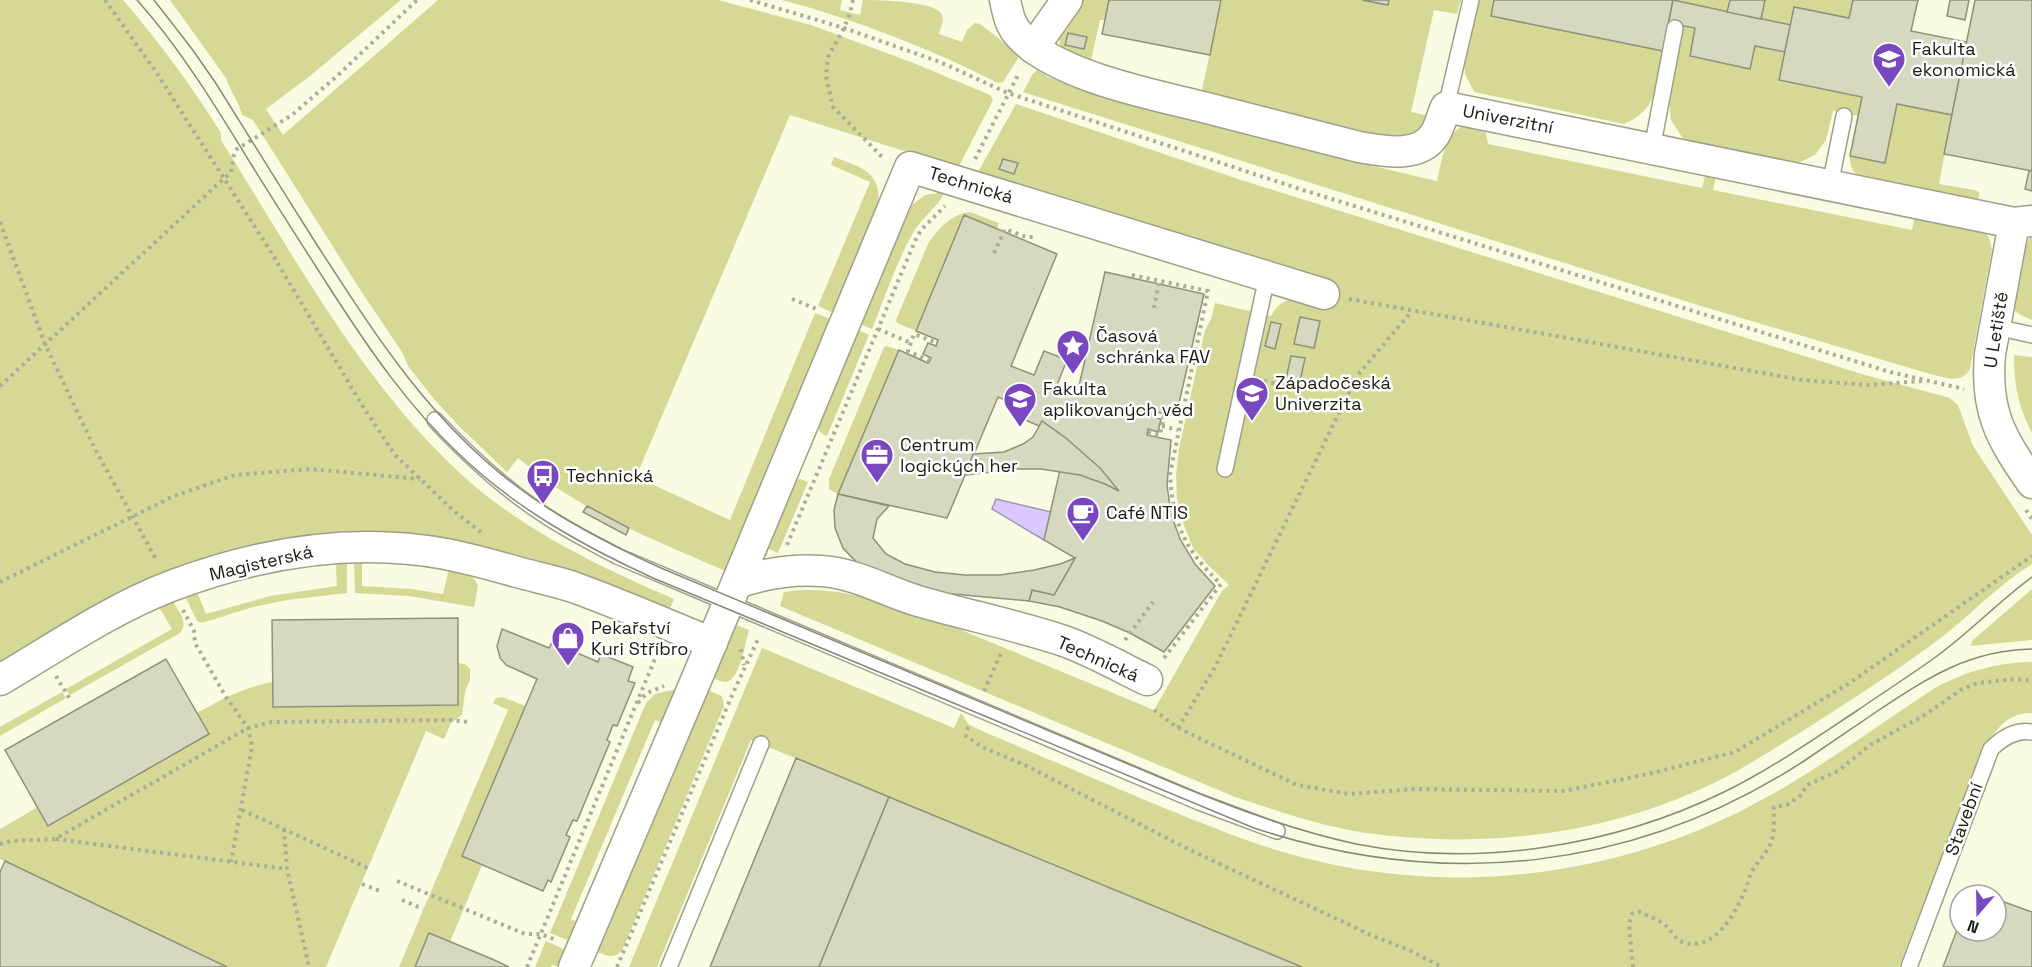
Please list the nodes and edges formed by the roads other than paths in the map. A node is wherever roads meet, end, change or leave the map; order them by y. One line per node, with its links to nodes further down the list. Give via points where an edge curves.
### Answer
1 (1005, 0): 5 (street, Univerzitní, via 1010,23)
2 (1067, 0): 5 (street)
3 (1471, 0): 6 (lane)
4 (1675, 28): 8 (lane)
5 (1033, 48): 6 (street, Univerzitní, via 1073,71 1390,152 1427,143)
6 (1446, 107): 8 (street, Univerzitní)
7 (1844, 116): 9 (lane)
8 (1652, 149): 9 (street, Univerzitní)
9 (1830, 185): 10 (street, Univerzitní)
10 (2023, 222): 11 (street, Univerzitní)
11 (2005, 275): 14 (street, U Letiště)
12 (1266, 276): 13 (street, Technická); 17 (lane); 19 (street, Technická, via 910,167)
13 (1324, 294)
14 (1996, 327): 15 (lane); 18 (street, U Letiště, via 1988,389 1992,410 2009,450)
15 (2032, 335)
16 (435, 420): 19 (lane, via 478,464 542,514 617,556)
17 (1225, 469)
18 (2032, 483)
19 (733, 593): 20 (street, Technická); 22 (street, Technická, via 789,570 848,576 916,600 1065,641); 25 (lane, via 766,620)
20 (712, 643): 21 (street, Magisterská, via 571,586 446,554 365,547 272,556 171,586 122,609); 26 (street, Technická)
21 (0, 680)
22 (1147, 680)
23 (2032, 732): 28 (lane, Stavební, via 2013,733 1991,749)
24 (761, 744): 27 (lane)
25 (1277, 831)
26 (577, 959)
27 (669, 967)
28 (1909, 967)

